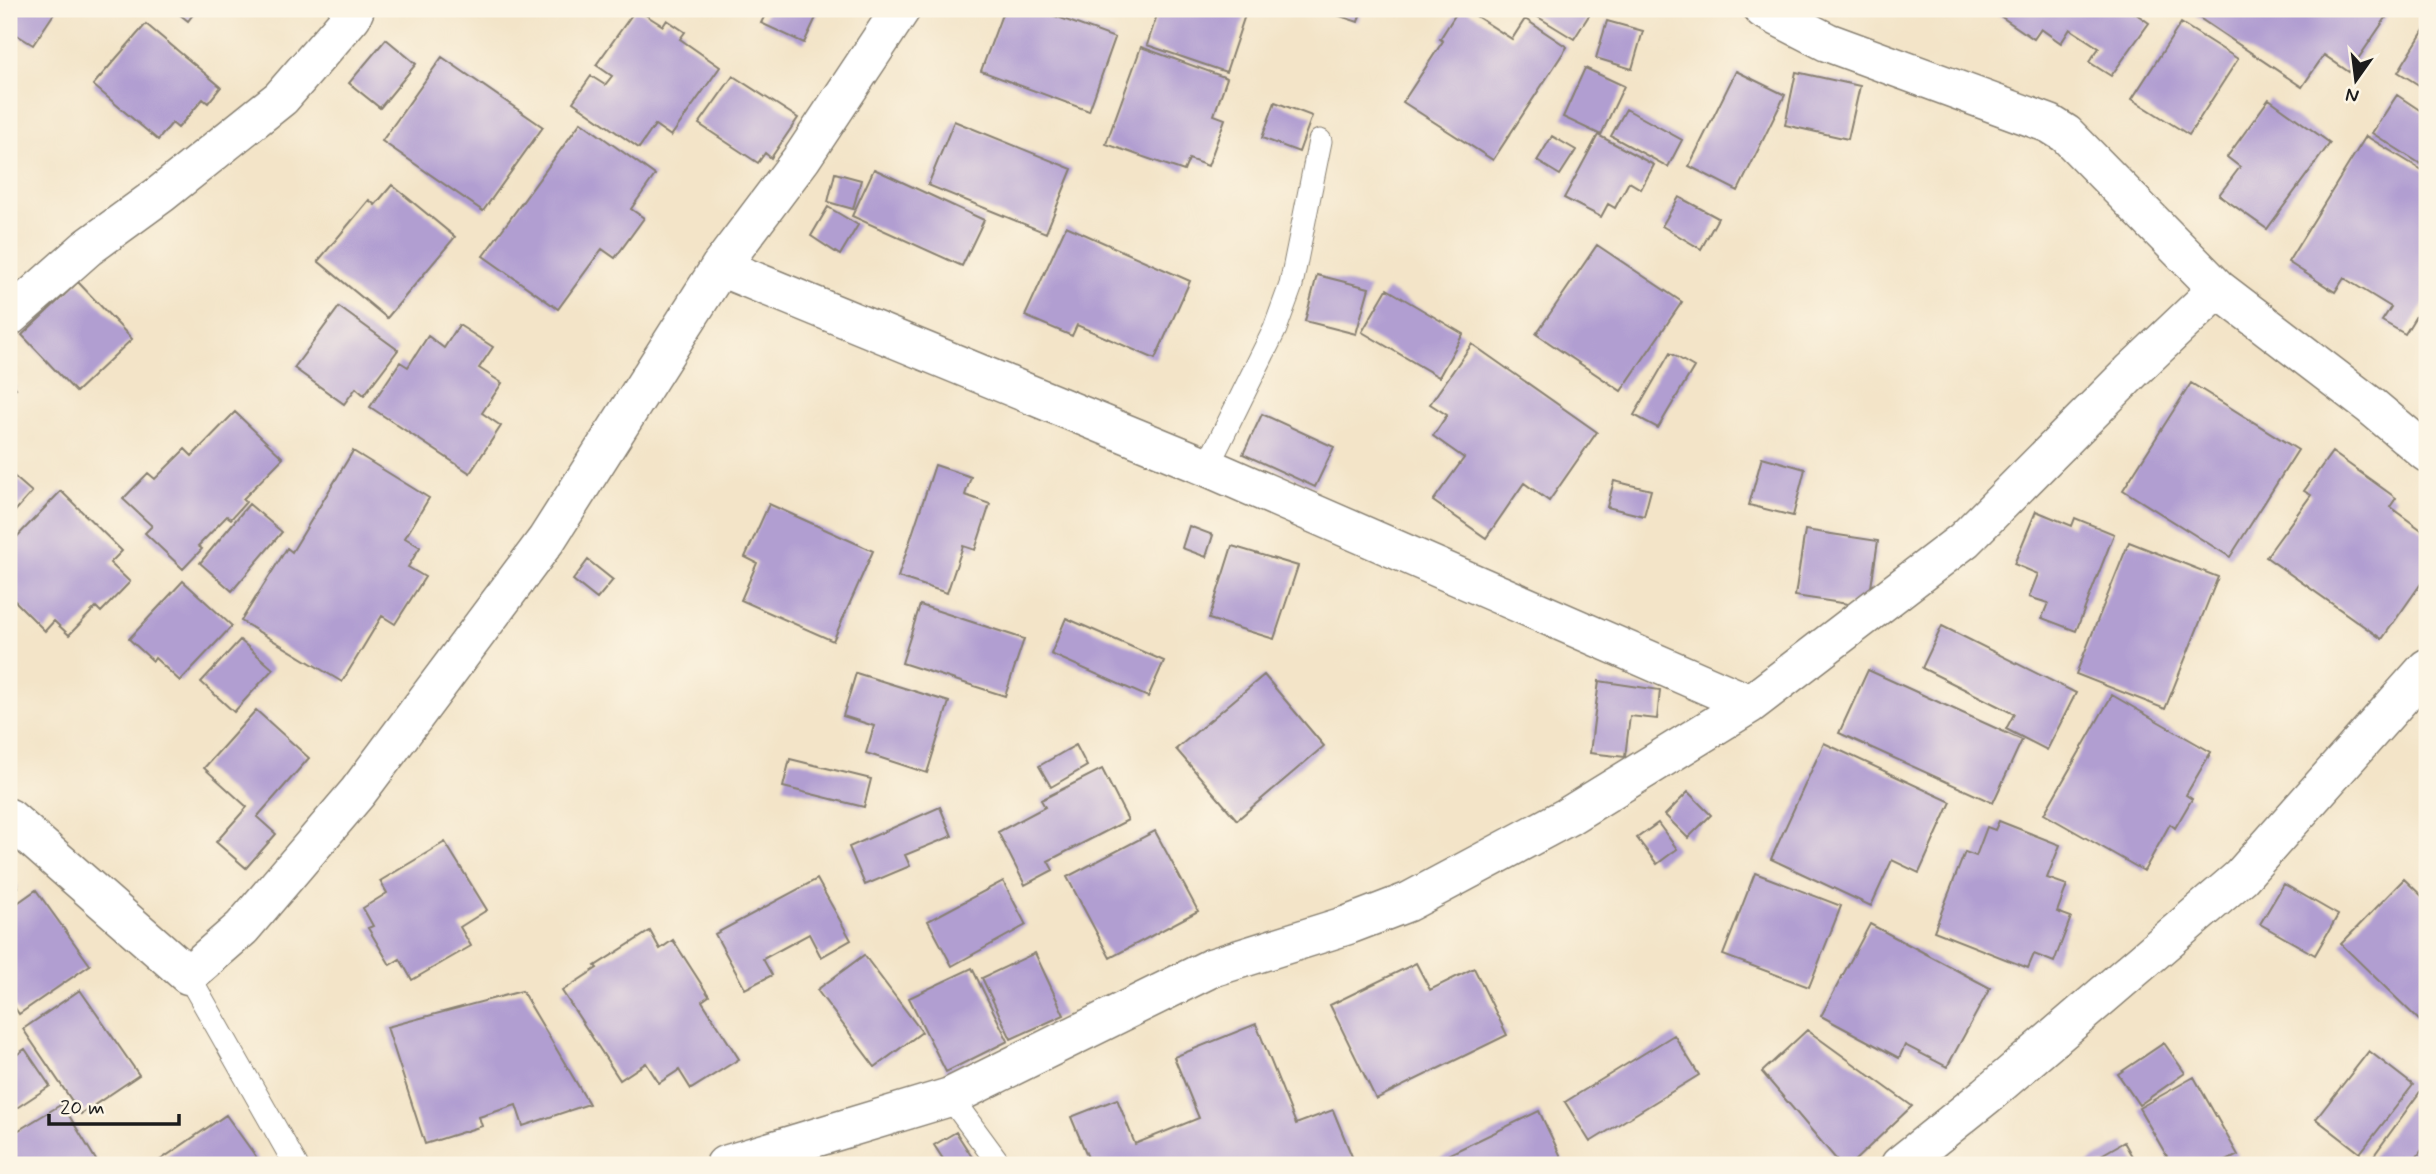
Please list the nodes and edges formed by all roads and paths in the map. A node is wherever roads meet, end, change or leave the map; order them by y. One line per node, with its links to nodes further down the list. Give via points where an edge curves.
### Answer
1 (355, 9): 7 (street, via 281,98 88,248)
2 (901, 9): 5 (street, via 802,158)
3 (1763, 9): 6 (street, via 1827,42 2050,124 2066,134)
4 (1320, 141): 9 (lane, via 1291,285 1275,329)
5 (720, 267): 9 (street); 13 (street, via 547,539 358,792 242,928)
6 (2218, 289): 8 (street); 11 (street, via 1964,540)
7 (9, 317)
8 (2427, 453)
9 (1207, 467): 11 (street)
10 (2427, 668): 18 (street, via 2241,877)
11 (1750, 704): 14 (street, via 1567,817 1408,902 1211,968)
12 (9, 818): 13 (street)
13 (188, 975): 15 (lane)
14 (950, 1097): 16 (street); 17 (lane)
15 (296, 1165)
16 (724, 1165)
17 (1000, 1165)
18 (1899, 1165)

